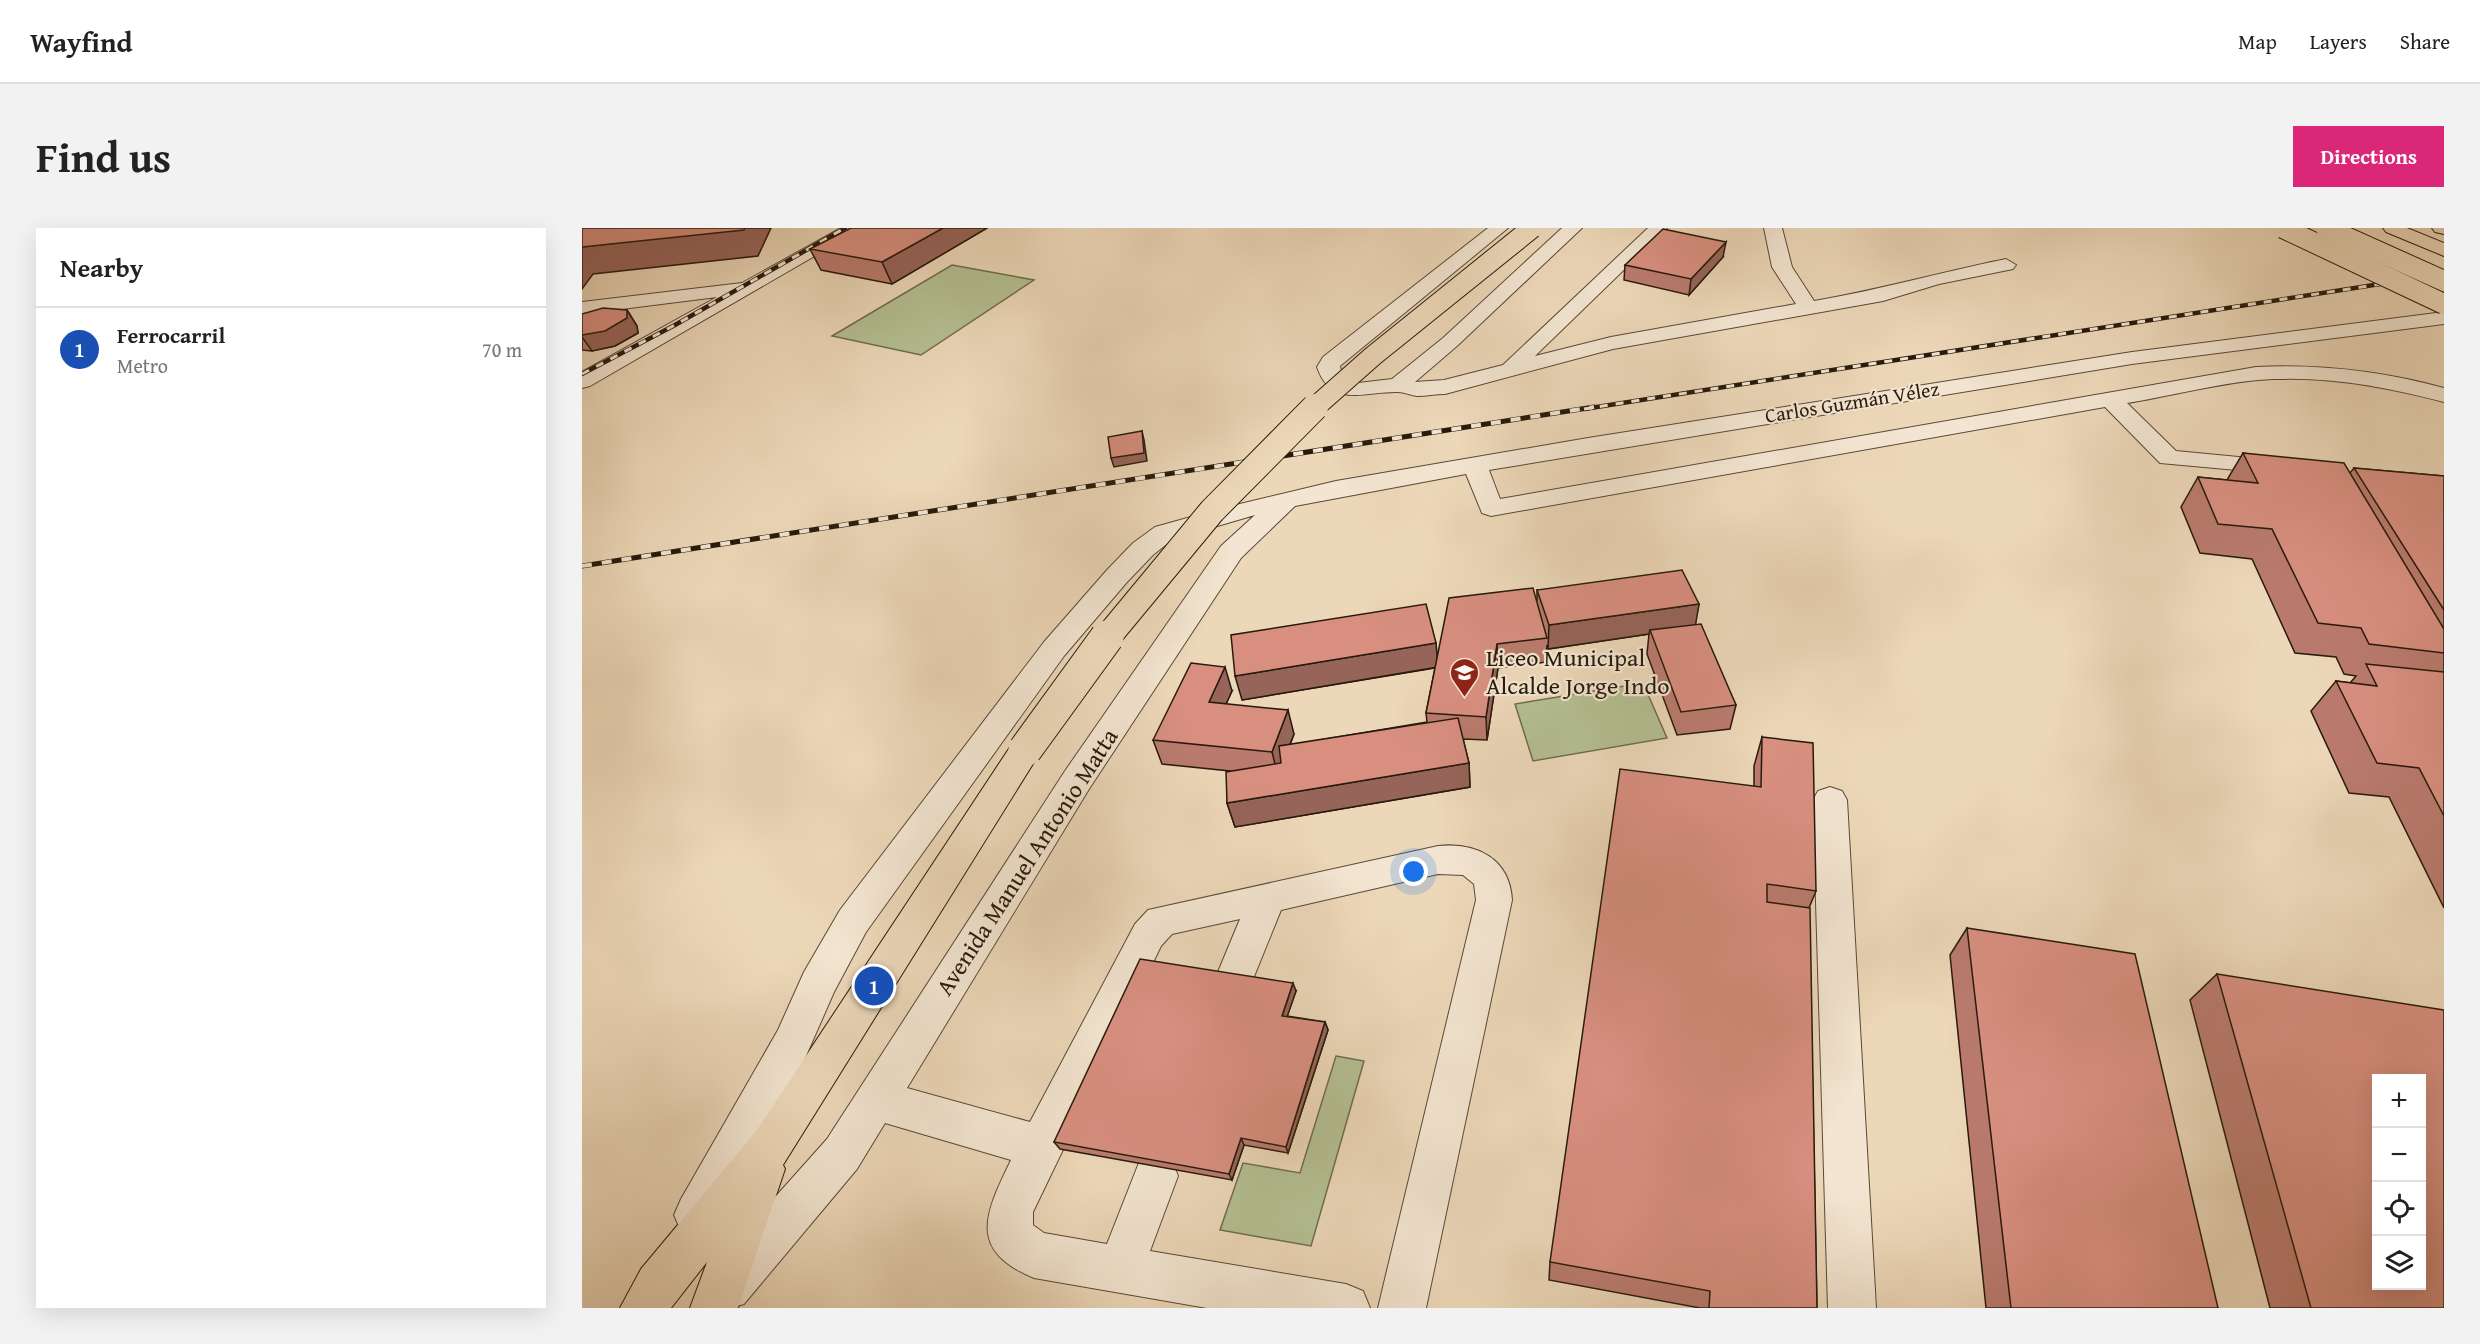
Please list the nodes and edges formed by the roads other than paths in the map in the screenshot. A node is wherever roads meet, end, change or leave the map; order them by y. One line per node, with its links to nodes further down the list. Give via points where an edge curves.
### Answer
1 (854, 228): 13 (street)
2 (1499, 228): 22 (street, via 1328,368 1332,379 1346,387 1372,390)
3 (1532, 228): 32 (main road, Avenida Manuel Antonio Matta, bridge, via 1333,391 1229,491 1174,553 1025,750)
4 (1573, 228): 22 (street)
5 (1658, 228): 20 (street)
6 (1773, 228): 16 (street, via 1782,267)
7 (2283, 228): 14 (main road, bridge)
8 (2326, 228): 12 (main road, bridge)
9 (2399, 230): 10 (main road)
10 (2444, 250)
11 (2006, 265): 16 (street, via 1935,279 1883,295)
12 (2444, 281)
13 (756, 285): 15 (street); 21 (street)
14 (2444, 304)
15 (582, 308)
16 (1809, 308): 20 (street, via 1611,343)
17 (2444, 318): 18 (street, Carlos Guzmán Vélez)
18 (2419, 321): 19 (street); 25 (street, Carlos Guzmán Vélez, via 2041,371)
19 (2444, 336)
20 (1512, 368): 22 (street, via 1445,387 1417,389)
21 (582, 381)
22 (1398, 385)
23 (2444, 395): 24 (street, via 2400,383 2303,371 2256,374)
24 (2110, 399): 25 (street, via 1491,508); 26 (street, via 2169,458)
25 (1475, 465): 27 (street, Carlos Guzmán Vélez)
26 (2301, 468)
27 (1288, 500): 31 (street, Avenida Manuel Antonio Matta, via 1231,552 1077,780); 36 (street, Avenida Manuel Antonio Matta, via 1164,533 1117,576 1054,649 853,921 818,984 792,1043)
28 (1830, 800): 40 (street)
29 (1267, 898): 30 (street); 33 (street, via 1161,921 1148,935); 39 (street, via 1451,857 1476,863 1492,879 1494,900)
30 (1237, 972)
31 (875, 1100): 33 (street); 37 (street, Avenida Manuel Antonio Matta, via 842,1154)
32 (772, 1145): 36 (main road, Avenida Manuel Antonio Matta); 37 (main road, Avenida Manuel Antonio Matta)
33 (1040, 1147): 35 (street, via 1011,1211 1011,1236 1034,1255)
34 (1156, 1176): 35 (street)
35 (1120, 1269): 38 (street)
36 (651, 1297)
37 (716, 1303)
38 (1346, 1308)
39 (1402, 1308)
40 (1852, 1308)

